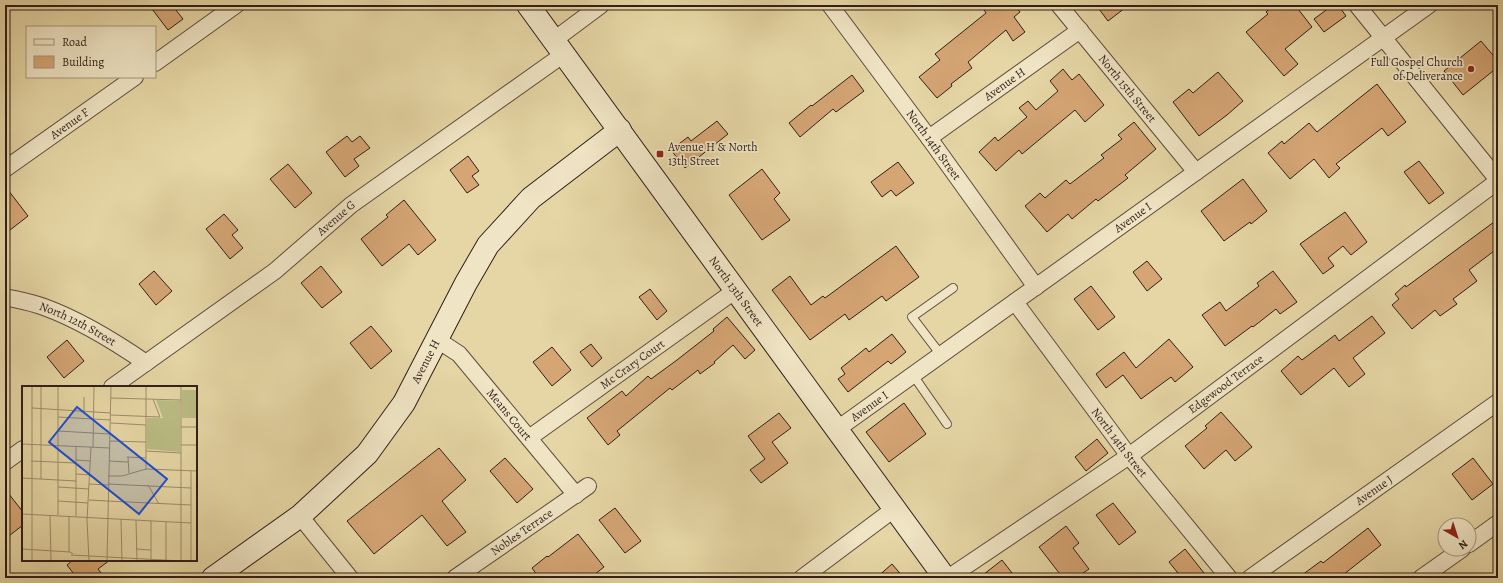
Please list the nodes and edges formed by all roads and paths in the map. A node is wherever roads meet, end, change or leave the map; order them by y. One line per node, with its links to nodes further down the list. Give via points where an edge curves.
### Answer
1 (236, 5): 11 (street)
2 (528, 5): 10 (street, North 13th Street)
3 (601, 5): 10 (street, Avenue G)
4 (830, 5): 14 (street, North 14th Street)
5 (1060, 5): 8 (street, North 15th Street)
6 (1357, 5): 9 (street)
7 (1429, 5): 9 (street, Avenue I)
8 (1080, 30): 14 (street, Avenue H); 16 (street, North 15th Street)
9 (1384, 37): 16 (street, Avenue I); 17 (street)
10 (559, 47): 13 (street, North 13th Street); 25 (street, Avenue G, via 351,205 275,271)
11 (156, 61)
12 (134, 78): 15 (street, Avenue F)
13 (620, 130): 20 (street, North 13th Street); 23 (street, Avenue H, via 531,198 488,245)
14 (929, 138): 18 (street, North 14th Street)
15 (5, 169)
16 (1196, 172): 18 (street, Avenue I)
17 (1498, 180): 33 (street, Edgewood Terrace)
18 (1036, 287): 22 (street, Avenue I)
19 (953, 288): 24 (lane, via 912,318)
20 (736, 290): 30 (street, North 13th Street); 31 (street, Mc Crary Court)
21 (5, 297): 25 (street, North 12th Street, via 43,306 62,314 97,332)
22 (1015, 302): 24 (street, Avenue I); 33 (street, North 14th Street)
23 (436, 340): 31 (street, Means Court, via 459,354); 37 (street, Avenue H, via 404,403 367,454)
24 (941, 355): 26 (street, Avenue I)
25 (146, 363): 27 (street, Avenue G)
26 (913, 375): 29 (lane); 30 (street, Avenue I)
27 (113, 386)
28 (1498, 402): 47 (street, Avenue J)
29 (947, 424)
30 (836, 430): 36 (street, North 13th Street)
31 (529, 438): 35 (street, Means Court)
32 (22, 450): 34 (street)
33 (1129, 456): 45 (street, Edgewood Terrace); 46 (street, North 14th Street)
34 (5, 462)
35 (582, 491): 43 (street, Nobles Terrace)
36 (894, 509): 44 (street); 45 (street, North 13th Street)
37 (300, 516): 41 (street, Avenue H); 42 (street)
38 (1498, 523): 39 (street)
39 (1477, 538)
40 (1451, 557): 48 (street)
41 (213, 578)
42 (350, 578)
43 (455, 578)
44 (802, 578)
45 (946, 578)
46 (1229, 578)
47 (1250, 578)
48 (1421, 578)

